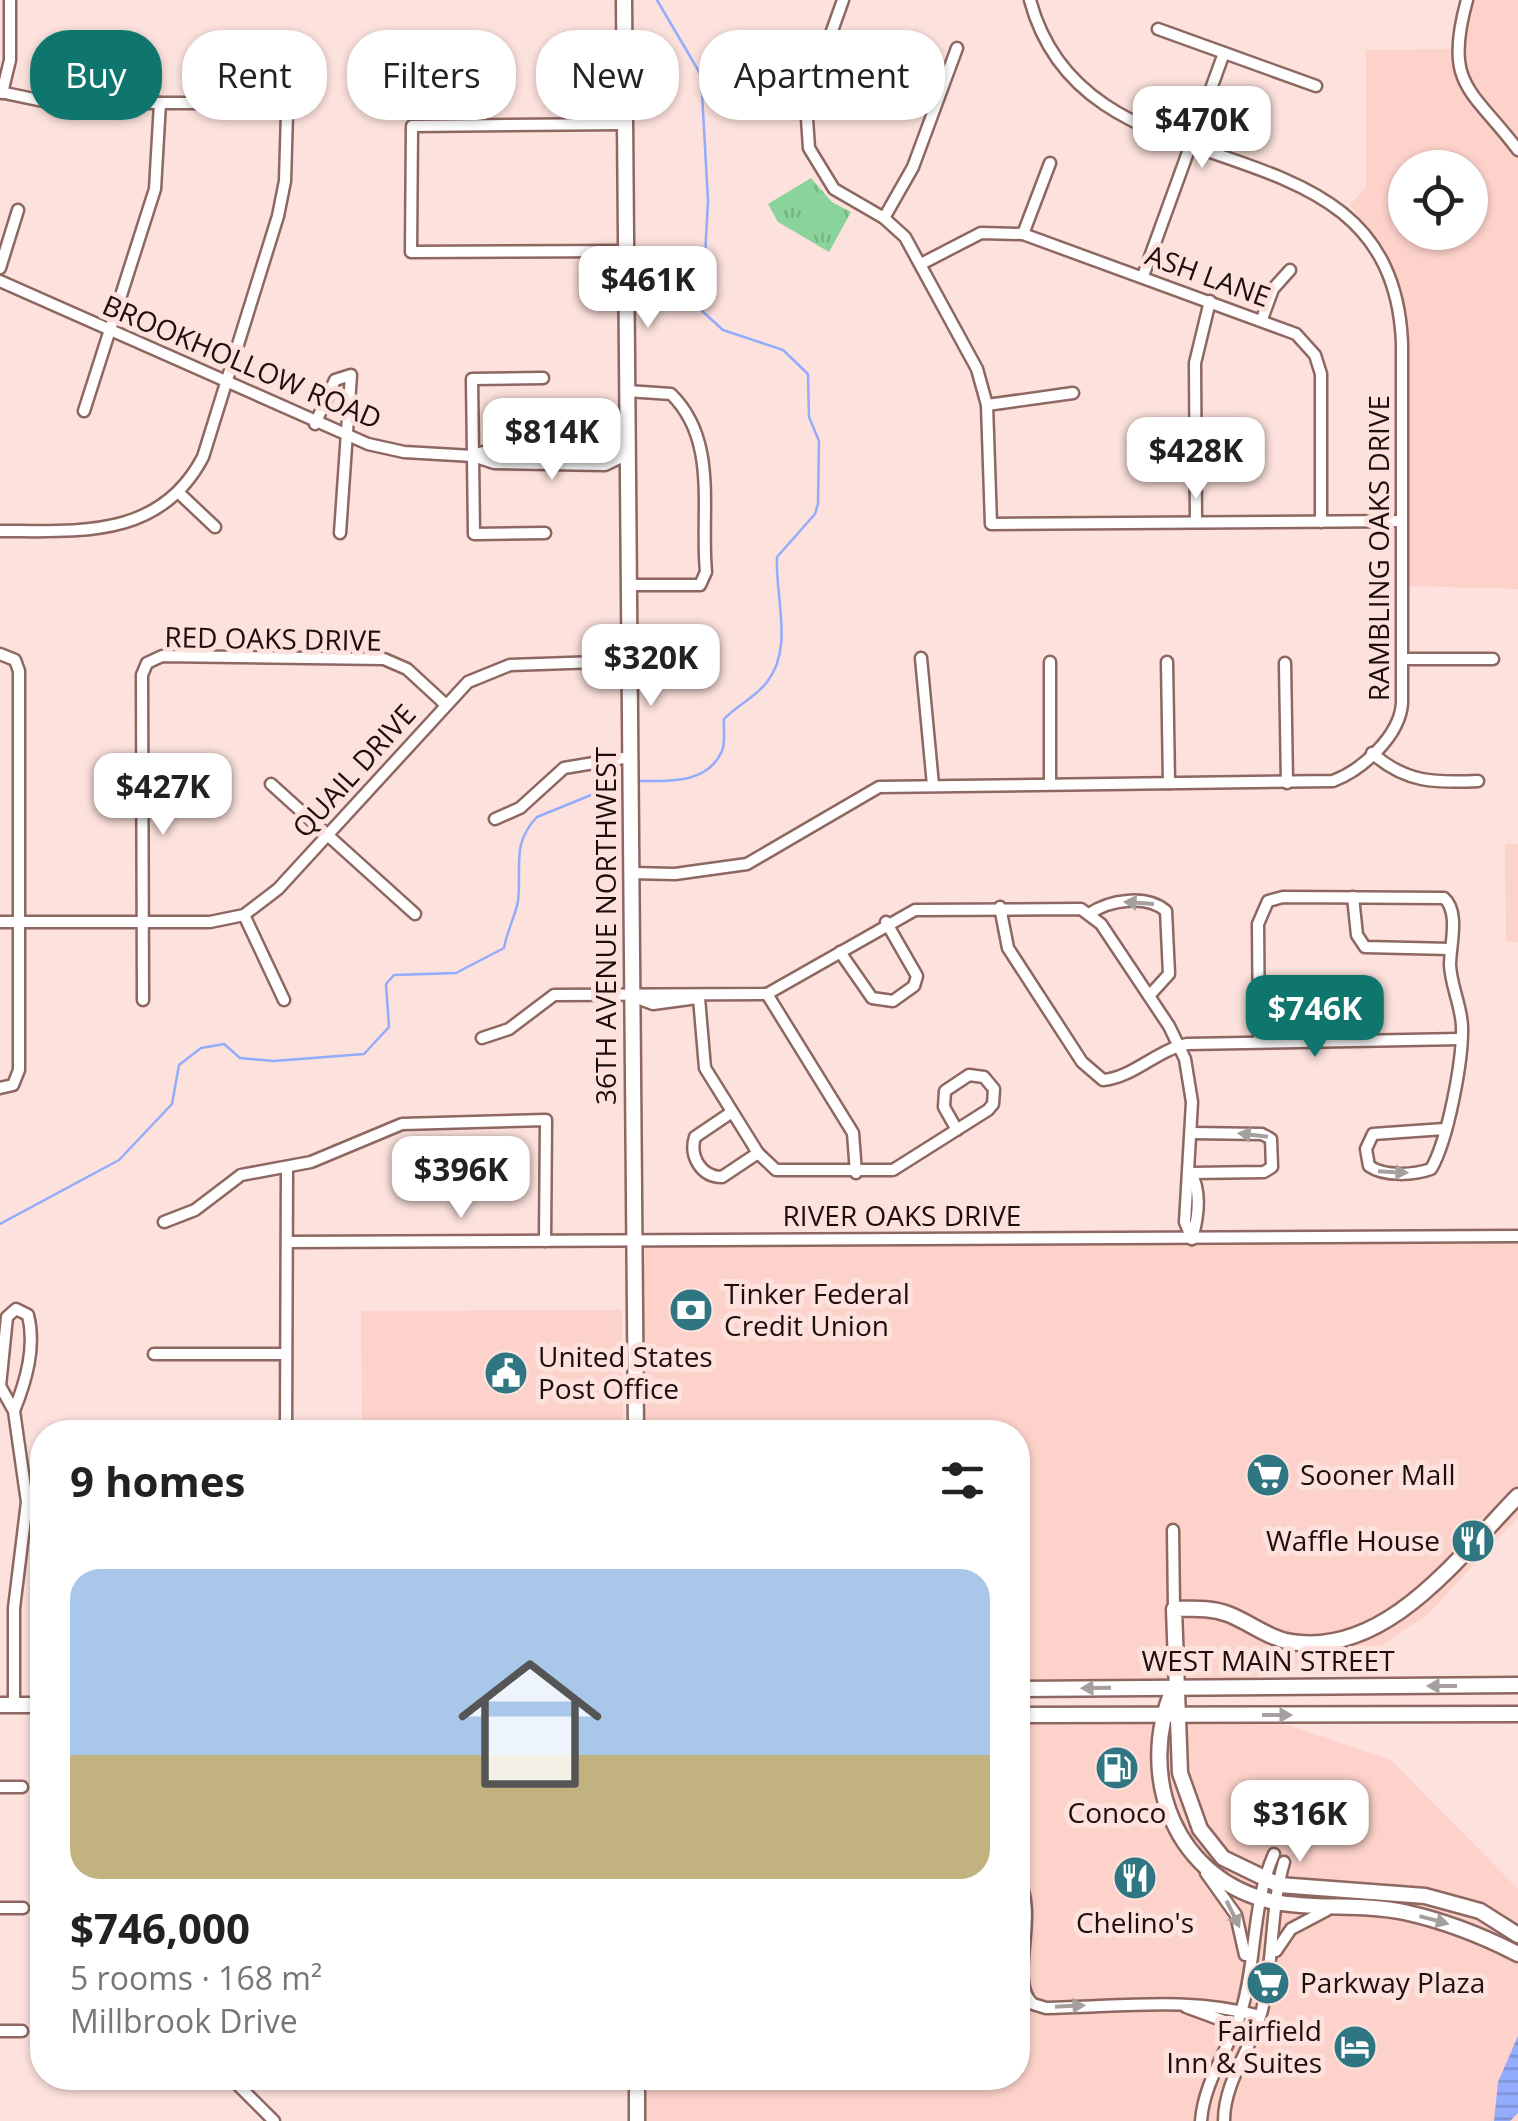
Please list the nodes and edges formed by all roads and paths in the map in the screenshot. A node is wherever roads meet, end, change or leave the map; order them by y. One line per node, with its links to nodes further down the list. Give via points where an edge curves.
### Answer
1 (10, 0): 10 (street, via 10,60)
2 (624, 0): 14 (main road, 36TH AVENUE NORTHWEST)
3 (843, 0): 19 (street, via 806,104 806,135 834,189)
4 (1030, 0): 15 (street, RAMBLING OAKS DRIVE, via 1056,58 1091,96)
5 (1467, 0): 16 (street, via 1458,44 1464,82)
6 (1158, 29): 8 (street)
7 (957, 48): 19 (street, via 914,166)
8 (1224, 52): 9 (street); 15 (street)
9 (1316, 86)
10 (1, 93): 11 (street)
11 (30, 99)
12 (162, 102): 31 (street, via 281,104 287,113 284,196)
13 (159, 120): 29 (street, via 155,189)
14 (625, 124): 21 (main road, 36TH AVENUE NORTHWEST); 21 (street, via 412,126 411,252)
15 (1189, 146): 25 (street); 43 (street, RAMBLING OAKS DRIVE, via 1322,196 1363,230 1382,261 1401,322)
16 (1518, 150)
17 (1050, 163): 20 (street)
18 (18, 210): 23 (street)
19 (884, 218): 22 (street)
20 (1023, 234): 22 (street, ASH LANE, via 981,232); 25 (street, ASH LANE)
21 (626, 250): 32 (main road, 36TH AVENUE NORTHWEST)
22 (921, 264): 34 (street, via 977,369)
23 (0, 268)
24 (1290, 270): 28 (street, via 1273,289)
25 (1143, 276): 27 (street, ASH LANE)
26 (0, 281): 29 (street, BROOKHOLLOW ROAD)
27 (1210, 301): 28 (street, ASH LANE); 41 (street, via 1196,363)
28 (1262, 319): 42 (street, ASH LANE, via 1303,339 1319,366)
29 (110, 329): 31 (street, BROOKHOLLOW ROAD); 35 (street)
30 (542, 378): 39 (street, via 472,378)
31 (225, 383): 36 (street, BROOKHOLLOW ROAD); 40 (street, via 202,457)
32 (627, 391): 38 (main road, 36TH AVENUE NORTHWEST); 48 (street, via 671,394 697,434 704,461 706,572 704,584 696,586)
33 (1073, 393): 34 (street)
34 (988, 404): 41 (street, via 991,524)
35 (84, 412)
36 (315, 424): 37 (street, BROOKHOLLOW ROAD); 37 (street, via 335,380 348,374 353,383)
37 (347, 437): 39 (street, BROOKHOLLOW ROAD, via 404,452); 46 (street)
38 (628, 454): 39 (street, BROOKHOLLOW ROAD, via 604,446 493,448); 39 (street, BROOKHOLLOW ROAD, via 605,465 494,463); 48 (main road, 36TH AVENUE NORTHWEST)
39 (473, 456): 47 (street, via 474,534)
40 (178, 492): 44 (street); 45 (street, via 141,520 119,527)
41 (1196, 522): 42 (street)
42 (1322, 522): 43 (street)
43 (1402, 522): 52 (street, RAMBLING OAKS DRIVE)
44 (215, 527)
45 (0, 531)
46 (340, 533)
47 (544, 533)
48 (628, 585): 53 (main road, 36TH AVENUE NORTHWEST)
49 (0, 654): 76 (street, via 15,660 19,671)
50 (921, 658): 65 (street)
51 (1492, 659): 52 (street)
52 (1403, 660): 58 (street, RAMBLING OAKS DRIVE, via 1400,717)
53 (628, 661): 57 (street, QUAIL DRIVE, via 498,667); 59 (main road, 36TH AVENUE NORTHWEST)
54 (1050, 662): 64 (street)
55 (1167, 662): 61 (street)
56 (1285, 663): 62 (street)
57 (445, 704): 67 (street, QUAIL DRIVE); 77 (street, RED OAKS DRIVE, via 407,669 384,659 162,656 147,663)
58 (1372, 753): 60 (street, via 1416,781); 62 (street, RAMBLING OAKS DRIVE, via 1333,780)
59 (630, 765): 66 (street, via 589,760 557,771 520,808); 68 (main road, 36TH AVENUE NORTHWEST)
60 (1478, 780)
61 (1168, 783): 62 (street, RAMBLING OAKS DRIVE); 64 (street, RAMBLING OAKS DRIVE)
62 (1287, 783)
63 (271, 784): 67 (street)
64 (1050, 784): 65 (street, RAMBLING OAKS DRIVE)
65 (933, 785): 68 (street, RAMBLING OAKS DRIVE, via 872,789 739,866)
66 (495, 818)
67 (327, 835): 71 (street); 73 (street, QUAIL DRIVE, via 278,890)
68 (630, 873): 81 (main road, 36TH AVENUE NORTHWEST)
69 (1354, 897): 78 (street, via 1357,935 1365,947); 78 (street, via 1444,898 1451,907); 88 (street, via 1283,897 1264,906 1258,924)
70 (1000, 907): 72 (street); 75 (street, via 927,907); 89 (street, via 1008,948 1094,1077 1112,1080)
71 (415, 914)
72 (1090, 914): 82 (street); 82 (street, one-way to 72, via 1169,974 1166,911 1152,902 1117,902)
73 (244, 915): 77 (street, QUAIL DRIVE); 85 (street)
74 (0, 922): 76 (street, QUAIL DRIVE)
75 (886, 922): 79 (street); 79 (street, via 916,971 916,982 903,994 887,1002 872,998)
76 (18, 923): 77 (street, QUAIL DRIVE); 90 (street, via 19,1070 13,1085)
77 (143, 923): 84 (street)
78 (1451, 949): 87 (street)
79 (840, 952): 80 (street)
80 (767, 994): 83 (street); 97 (street, via 853,1132)
81 (631, 996): 83 (street, via 653,1004); 86 (street, via 549,996 509,1029); 101 (main road, 36TH AVENUE NORTHWEST)
82 (1148, 996): 89 (street)
83 (699, 998): 91 (street, via 701,1060)
84 (143, 1000)
85 (284, 1000)
86 (482, 1038)
87 (1462, 1039): 88 (street); 92 (street)
88 (1259, 1041): 89 (street)
89 (1179, 1046): 94 (street, via 1188,1072)
90 (0, 1088)
91 (732, 1112): 95 (street); 95 (street, via 695,1138 696,1160 707,1174 722,1178)
92 (1444, 1128): 92 (street, one-way to 92, via 1372,1134 1369,1166 1384,1173 1428,1171)
93 (957, 1130): 93 (street, via 993,1104 994,1088 984,1076 969,1075 945,1091 944,1106); 97 (street, via 893,1170)
94 (1192, 1133): 98 (street); 98 (street, one-way to 94, via 1264,1172 1275,1157 1272,1139 1262,1134)
95 (758, 1153): 97 (street, via 782,1172)
96 (287, 1168): 99 (street, via 235,1178 195,1210); 103 (street, via 413,1122 546,1120); 104 (street)
97 (856, 1173)
98 (1191, 1173): 102 (street, via 1198,1219)
99 (164, 1222)
100 (1518, 1236): 102 (street, RIVER OAKS DRIVE)
101 (634, 1239): 102 (street, RIVER OAKS DRIVE); 103 (street, RIVER OAKS DRIVE); 109 (main road, 36TH AVENUE NORTHWEST)
102 (1192, 1239)
103 (545, 1241): 104 (street, RIVER OAKS DRIVE)
104 (287, 1242): 106 (street)
105 (154, 1354): 106 (street)
106 (286, 1354): 108 (street)
107 (14, 1411): 107 (street, via 30,1348 28,1315 16,1308 7,1317 0,1386); 116 (street, via 27,1502)
108 (286, 1420)
109 (636, 1420)
110 (1518, 1496): 112 (main road, via 1403,1609 1362,1632 1330,1642 1290,1642 1227,1614)
111 (1173, 1530): 112 (street)
112 (1174, 1609): 113 (main road)
113 (1174, 1686): 114 (main road, WEST MAIN STREET, one-way to 113); 115 (main road, WEST MAIN STREET, one-way to 115); 119 (main road); 120 (main road)
114 (1518, 1686)
115 (1030, 1689)
116 (7, 1705)
117 (1518, 1714): 120 (main road, WEST MAIN STREET, one-way to 117)
118 (1030, 1715): 119 (main road, WEST MAIN STREET)
119 (1161, 1716): 120 (main road, WEST MAIN STREET); 124 (main road, via 1160,1777 1168,1815)
120 (1179, 1716): 125 (main road, via 1180,1773 1200,1829 1223,1858)
121 (0, 1788): 122 (street)
122 (22, 1788)
123 (1279, 1858): 125 (street)
124 (1199, 1865): 126 (main road); 134 (street, one-way to 134, via 1236,1915)
125 (1271, 1883): 126 (street); 127 (street); 131 (main road, via 1425,1896 1480,1911)
126 (1260, 1897): 127 (main road); 134 (street)
127 (1277, 1902): 128 (main road); 133 (street)
128 (1344, 1906): 132 (main road, one-way to 132, via 1471,1930); 133 (street, via 1301,1921)
129 (0, 1908): 130 (street)
130 (23, 1908)
131 (1518, 1935)
132 (1518, 1954)
133 (1274, 1956): 138 (street)
134 (1247, 1972): 137 (street)
135 (1030, 2001): 136 (street, one-way to 136, via 1046,2008)
136 (1181, 2004): 137 (street); 139 (street)
137 (1241, 2011): 138 (street); 139 (street)
138 (1260, 2016): 142 (street)
139 (1236, 2026): 142 (street); 147 (street)
140 (0, 2030): 141 (street)
141 (22, 2030)
142 (1254, 2032): 148 (street, via 1227,2095)
143 (243, 2090): 145 (street)
144 (637, 2090): 146 (main road)
145 (274, 2121)
146 (637, 2121)
147 (1201, 2121)
148 (1224, 2121)

